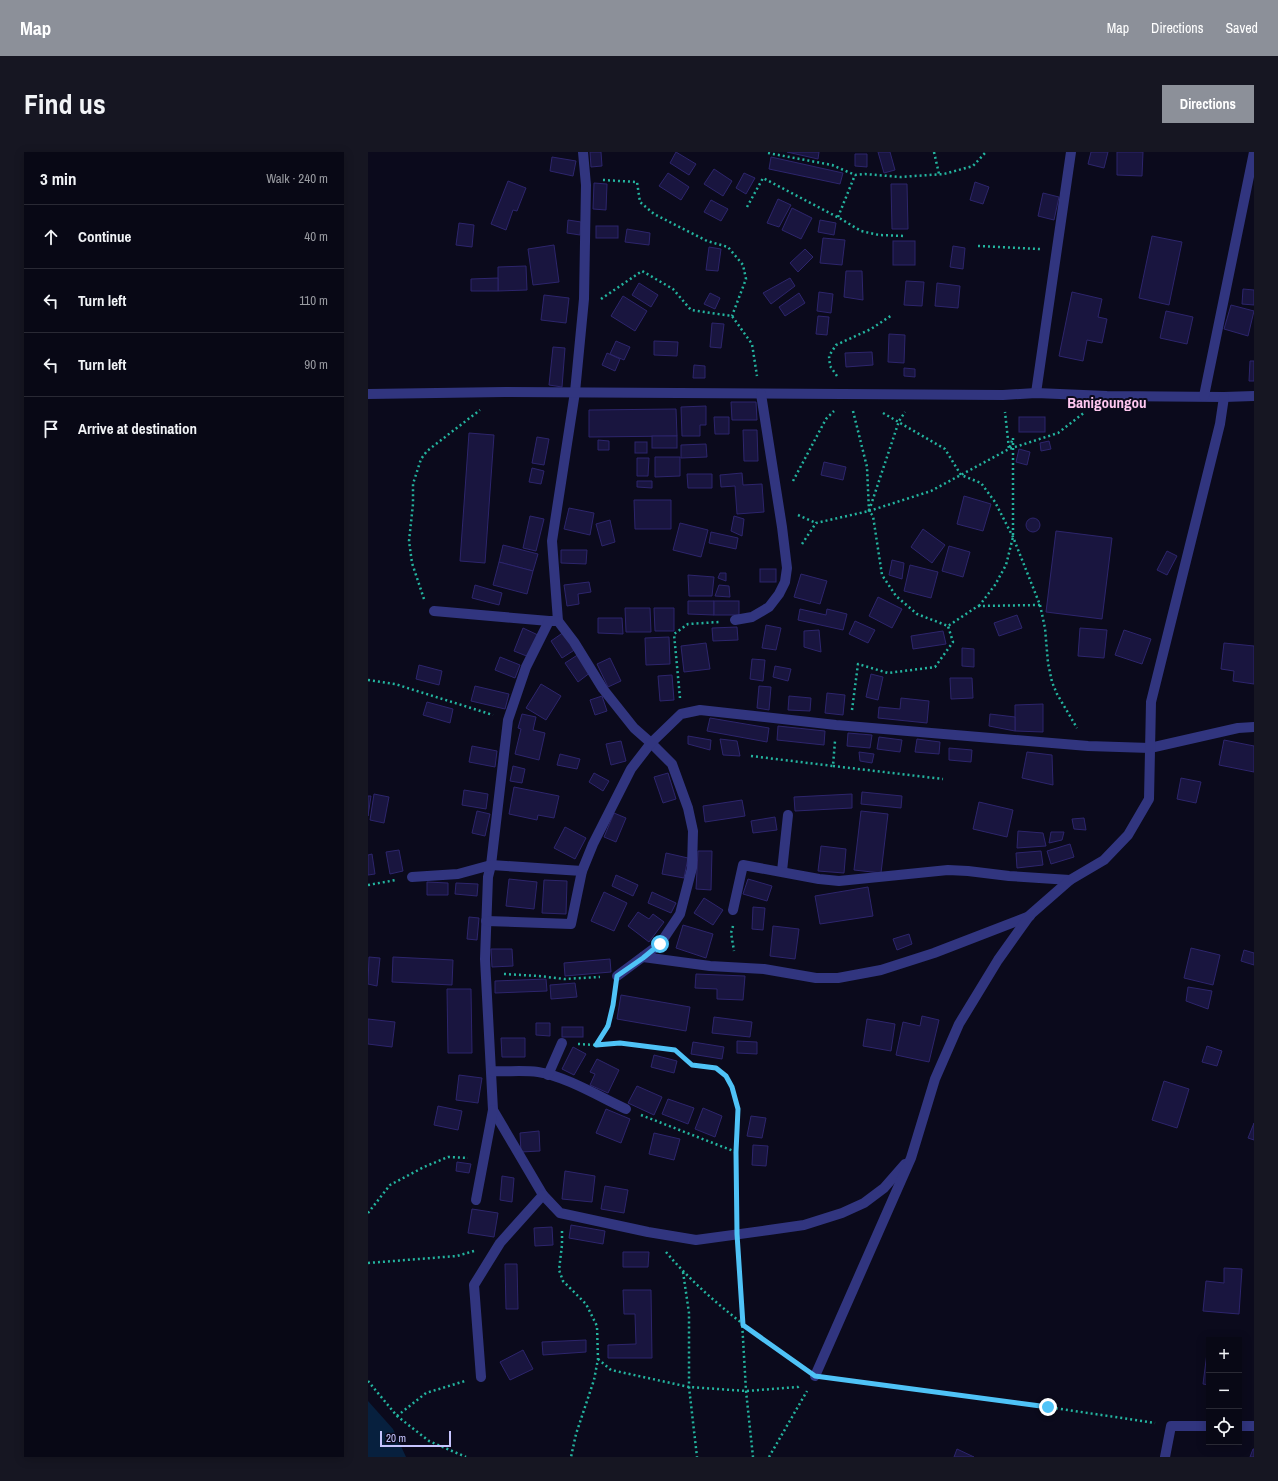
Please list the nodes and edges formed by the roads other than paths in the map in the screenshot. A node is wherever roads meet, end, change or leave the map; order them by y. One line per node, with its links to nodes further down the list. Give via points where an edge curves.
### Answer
1 (583, 152): 4 (street, via 586,236 583,312)
2 (1071, 152): 5 (street)
3 (1254, 152): 8 (street)
4 (575, 392): 6 (street); 7 (street); 13 (street, via 552,541)
5 (1036, 393): 7 (street); 8 (street)
6 (368, 394)
7 (761, 394): 12 (street, via 779,507 787,568 786,582 769,607 752,618)
8 (1204, 396): 10 (street)
9 (1254, 396): 10 (street)
10 (1224, 397): 16 (street, via 1220,424 1151,702)
11 (434, 611): 13 (street)
12 (735, 620)
13 (553, 621): 15 (street, via 574,642 603,689 634,728); 18 (street, via 526,667 508,720)
14 (1254, 727): 16 (street, via 1238,728)
15 (651, 743): 16 (street, via 681,714 700,710 836,725 1088,746); 19 (street, via 620,788); 26 (street, via 672,764 688,808 693,831 692,868 680,914 660,944)
16 (1150, 748): 22 (street, via 1149,799 1128,835 1104,860)
17 (788, 815): 20 (street)
18 (491, 865): 19 (street); 21 (street, via 458,874); 25 (street)
19 (582, 871): 25 (street, via 571,924)
20 (782, 872): 22 (street, via 819,880 839,881 948,870); 23 (street, via 743,865)
21 (412, 877)
22 (1070, 880): 24 (street)
23 (733, 910)
24 (1030, 915): 26 (street, via 934,953 881,970 838,978 816,978 764,969); 33 (street, via 998,960 959,1024 935,1079)
25 (486, 921): 29 (street, via 485,974)
26 (643, 958): 27 (street)
27 (617, 976)
28 (562, 1043): 30 (street)
29 (491, 1071): 30 (street, via 538,1072); 32 (street)
30 (548, 1075): 31 (street)
31 (626, 1109)
32 (493, 1110): 34 (street); 35 (street)
33 (911, 1158): 34 (street, via 884,1188 864,1203 842,1213 804,1225 696,1240 560,1213); 36 (street)
34 (543, 1195): 37 (street, via 500,1243 474,1285)
35 (476, 1200)
36 (815, 1376)
37 (481, 1377)
38 (1206, 1426): 41 (street, via 1171,1426)
39 (1242, 1426): 40 (street)
40 (1254, 1426)
41 (1165, 1457)

